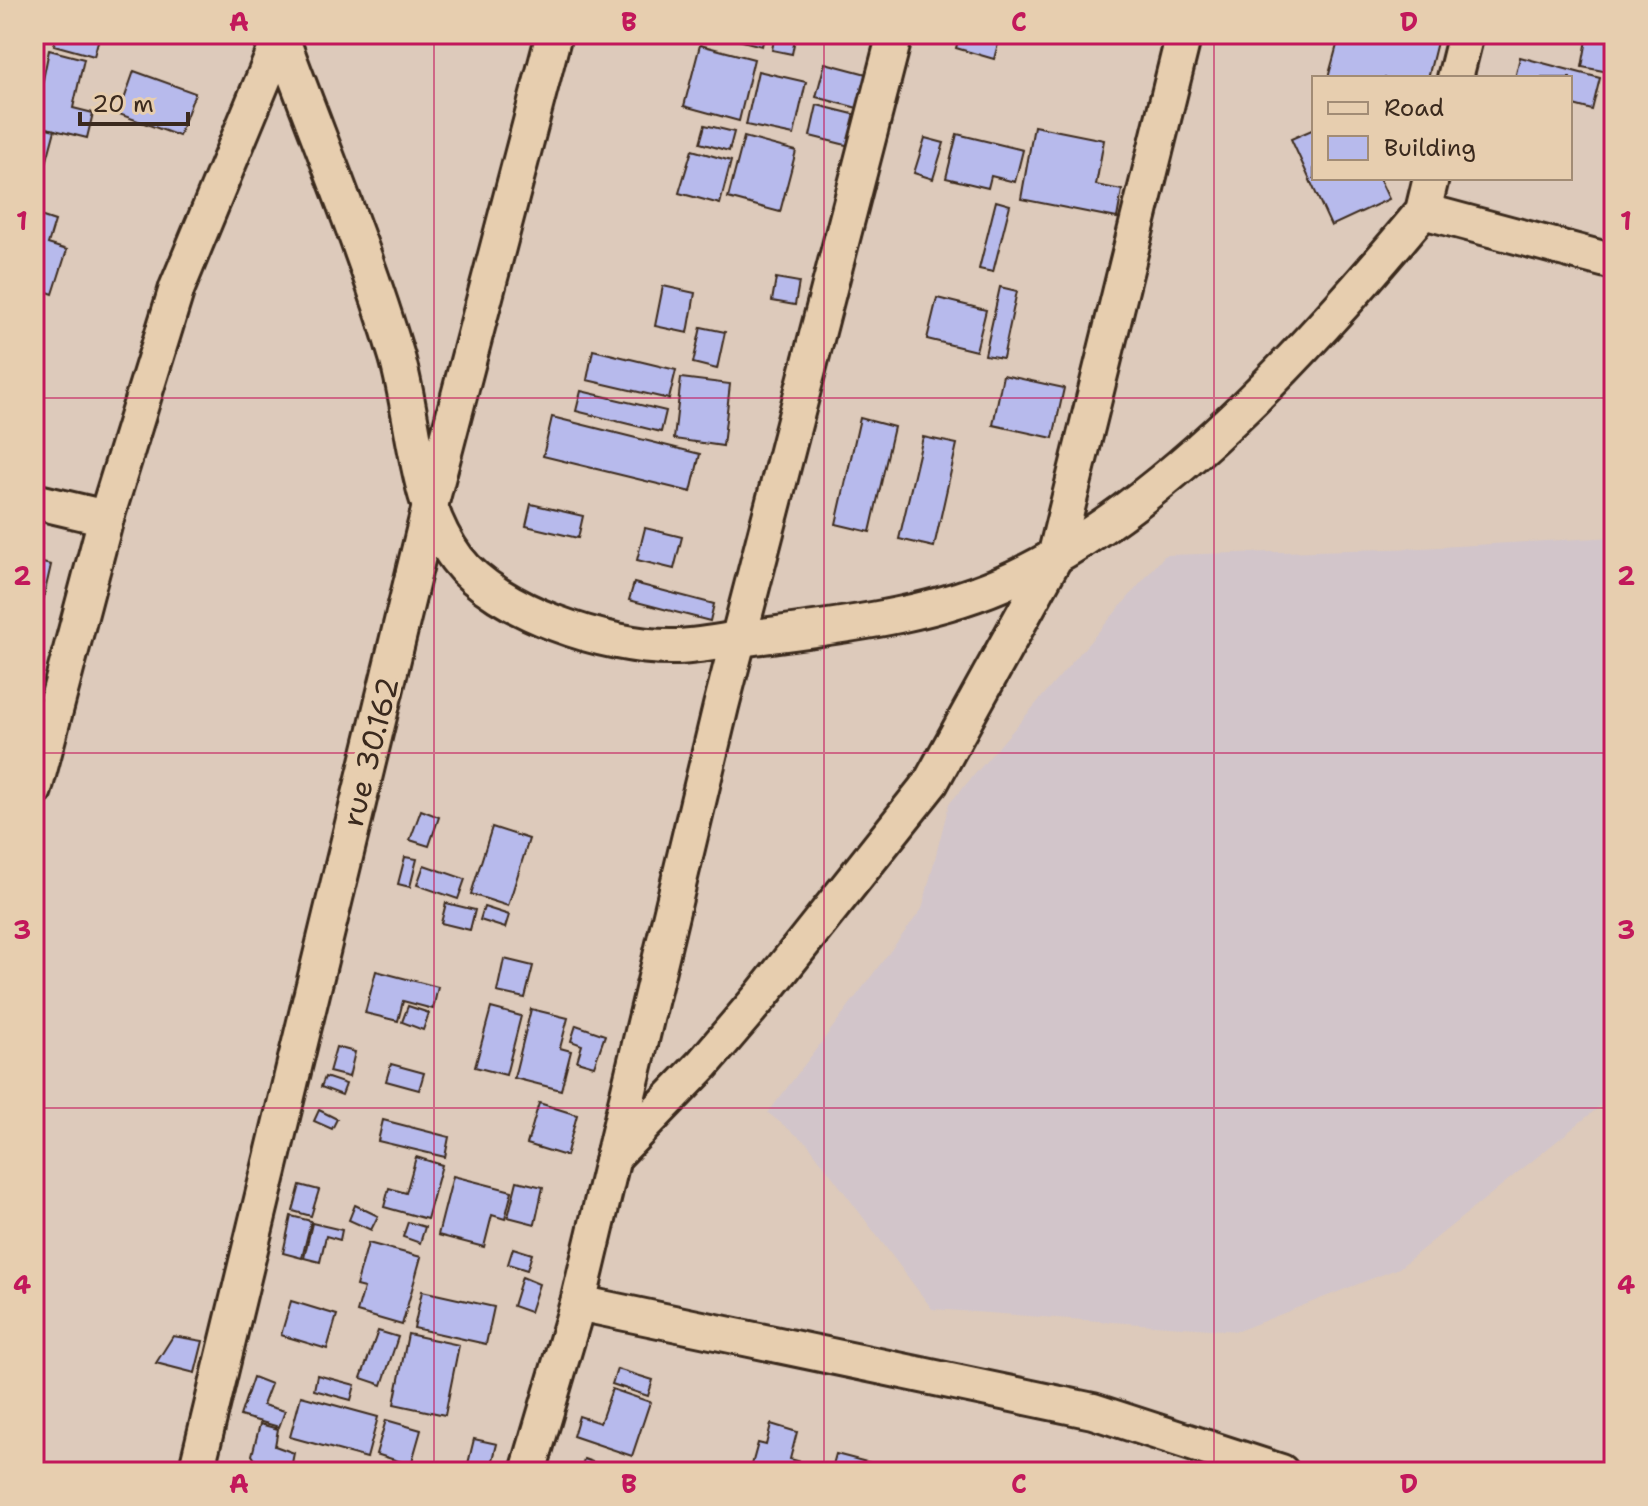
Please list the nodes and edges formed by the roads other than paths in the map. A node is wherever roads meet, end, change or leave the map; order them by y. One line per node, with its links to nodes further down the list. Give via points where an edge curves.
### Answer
1 (554, 34): 11 (street, rue 30.162)
2 (895, 34): 14 (street)
3 (1184, 34): 13 (street)
4 (1466, 34): 6 (street)
5 (281, 36): 11 (street, via 397,358); 12 (street, via 194,241)
6 (1456, 76)
7 (1431, 180): 8 (street)
8 (1423, 211): 9 (street); 13 (street, via 1280,373 1132,503)
9 (1614, 262)
10 (34, 501): 12 (street)
11 (429, 510): 14 (street, via 457,560 487,588 543,618 630,644 674,648); 19 (street, rue 30.162)
12 (106, 518): 15 (street)
13 (1055, 557): 14 (street, via 1010,580 903,613); 16 (street, via 931,782 751,1008)
14 (739, 639): 16 (street)
15 (34, 790)
16 (614, 1156): 17 (street)
17 (578, 1303): 18 (street, via 1093,1411); 20 (street)
18 (1204, 1461): 21 (street)
19 (196, 1472)
20 (528, 1472)
21 (1281, 1472)

